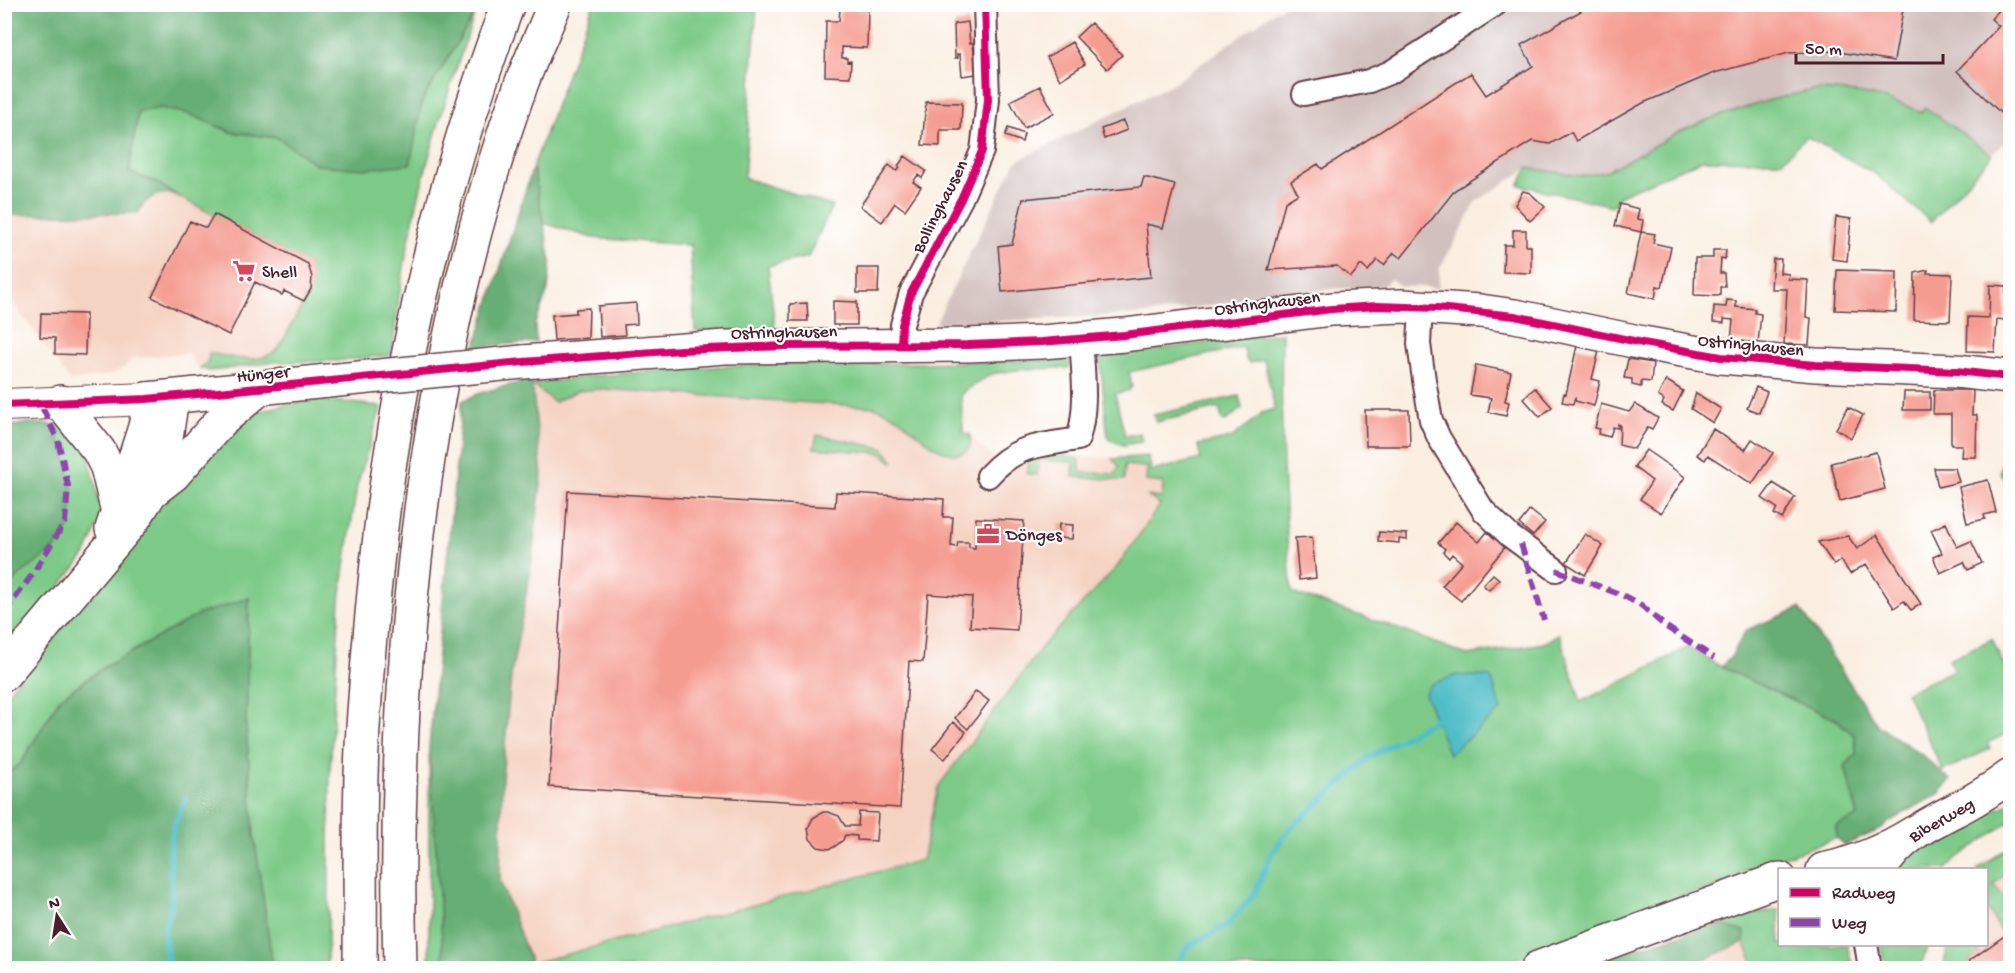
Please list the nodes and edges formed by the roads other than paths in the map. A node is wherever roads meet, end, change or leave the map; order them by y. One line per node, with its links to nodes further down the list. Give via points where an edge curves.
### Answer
1 (508, 4): 23 (main road, via 455,161 423,291 389,466 364,714)
2 (555, 4): 32 (main road, via 522,81 490,180 456,314 426,467 408,620 402,715)
3 (985, 4): 8 (street, Bollinghausen, via 988,100 982,151 911,293)
4 (1496, 4): 5 (street, via 1391,72 1369,81)
5 (1304, 94)
6 (1421, 307): 7 (main road, Ostringhausen, via 1332,309); 10 (main road, Ostringhausen, via 1515,316 1721,357); 18 (street, via 1419,344 1431,420 1438,438 1483,510)
7 (1081, 339): 8 (main road, Ostringhausen); 15 (street, via 1085,400 1078,440 1026,448 1011,454)
8 (901, 345): 9 (main road, Ostringhausen, via 725,347)
9 (523, 362): 11 (main road, Hünger, bridge)
10 (2010, 377)
11 (260, 388): 12 (main road, Hünger); 16 (main road, via 221,421 173,475)
12 (159, 398): 13 (main road, Hünger); 16 (main road, via 166,438); 17 (main road, via 147,420)
13 (60, 402): 14 (main road, Hünger); 17 (main road, via 99,451)
14 (4, 405)
15 (988, 476)
16 (151, 492): 19 (main road)
17 (118, 512): 19 (main road)
18 (1556, 570)
19 (91, 571): 20 (main road)
20 (4, 674)
21 (2010, 776): 22 (main road, Biberweg)
22 (1915, 831): 24 (main road, via 1868,858); 25 (main road, Biberweg, via 1895,849)
23 (361, 838): 30 (main road); 31 (main road)
24 (1832, 868)
25 (1882, 868)
26 (1778, 879): 28 (main road)
27 (1778, 897): 28 (main road)
28 (1699, 909): 33 (main road)
29 (1866, 946): 34 (street)
30 (338, 969)
31 (360, 969)
32 (400, 969)
33 (1538, 969)
34 (1870, 969)

